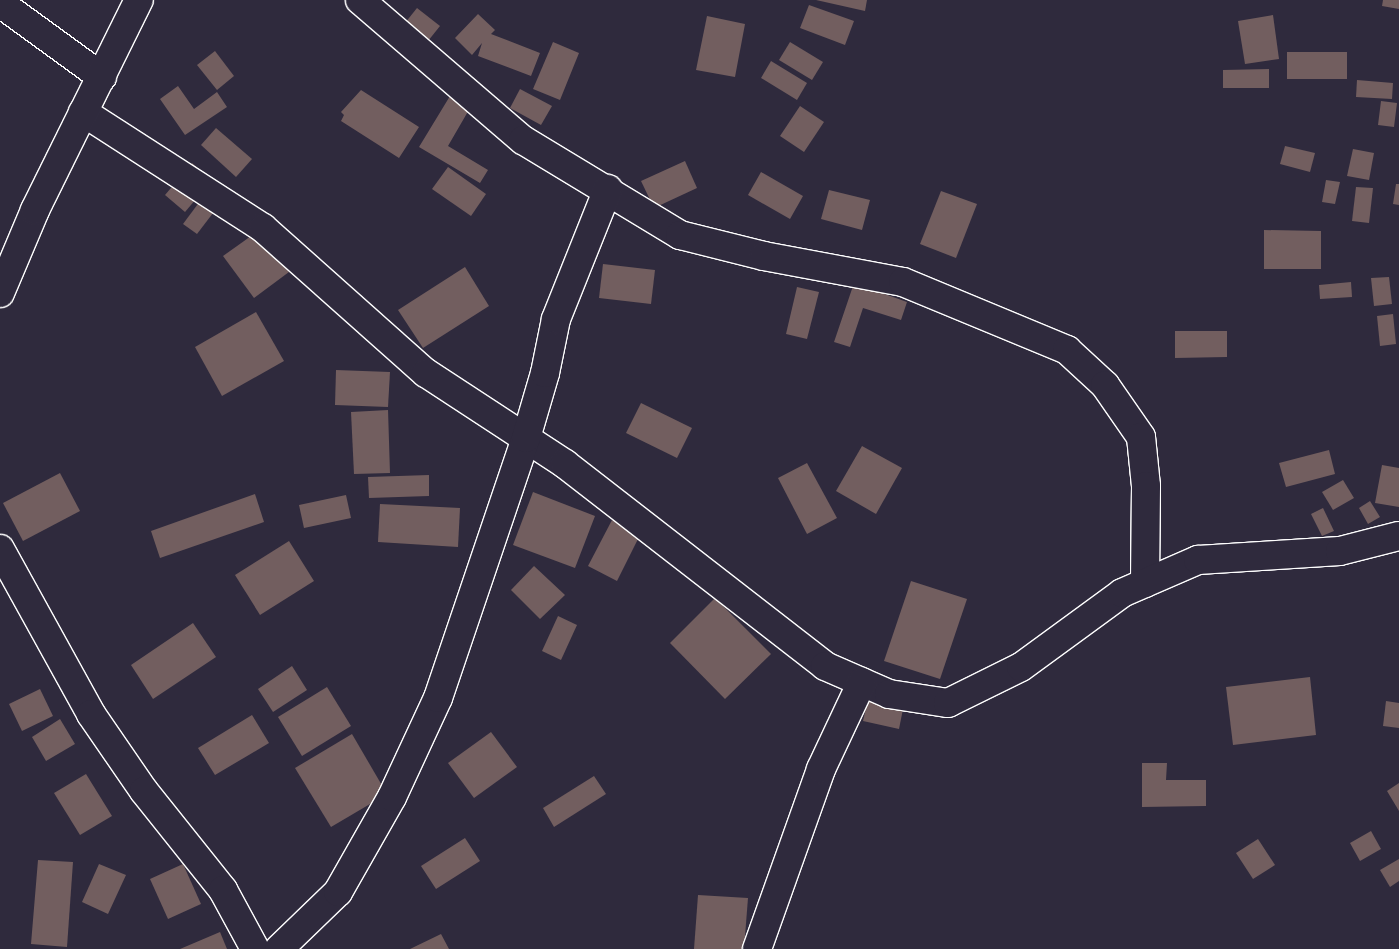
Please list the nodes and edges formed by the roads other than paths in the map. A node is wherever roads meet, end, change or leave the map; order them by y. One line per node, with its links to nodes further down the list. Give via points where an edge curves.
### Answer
1 (139, 0): 4 (street)
2 (360, 0): 6 (street, via 523,140)
3 (0, 3): 4 (street)
4 (102, 77): 5 (street)
5 (84, 112): 7 (street, via 35,210); 8 (street, via 263,228 426,373)
6 (608, 189): 8 (street, via 556,319); 11 (street, via 680,235 764,256 902,282 1067,350 1105,385 1141,436 1146,486)
7 (0, 293)
8 (526, 438): 12 (street, via 565,464 825,666); 14 (street, via 438,698 392,798 338,892)
9 (1399, 536): 11 (street, via 1340,551 1198,560)
10 (0, 549): 13 (street, via 91,714 144,791 223,890)
11 (1145, 583): 12 (street, via 1122,593 1022,667 948,703 890,694)
12 (862, 682): 15 (street, via 821,769)
13 (255, 949)
14 (279, 949)
15 (757, 949)

